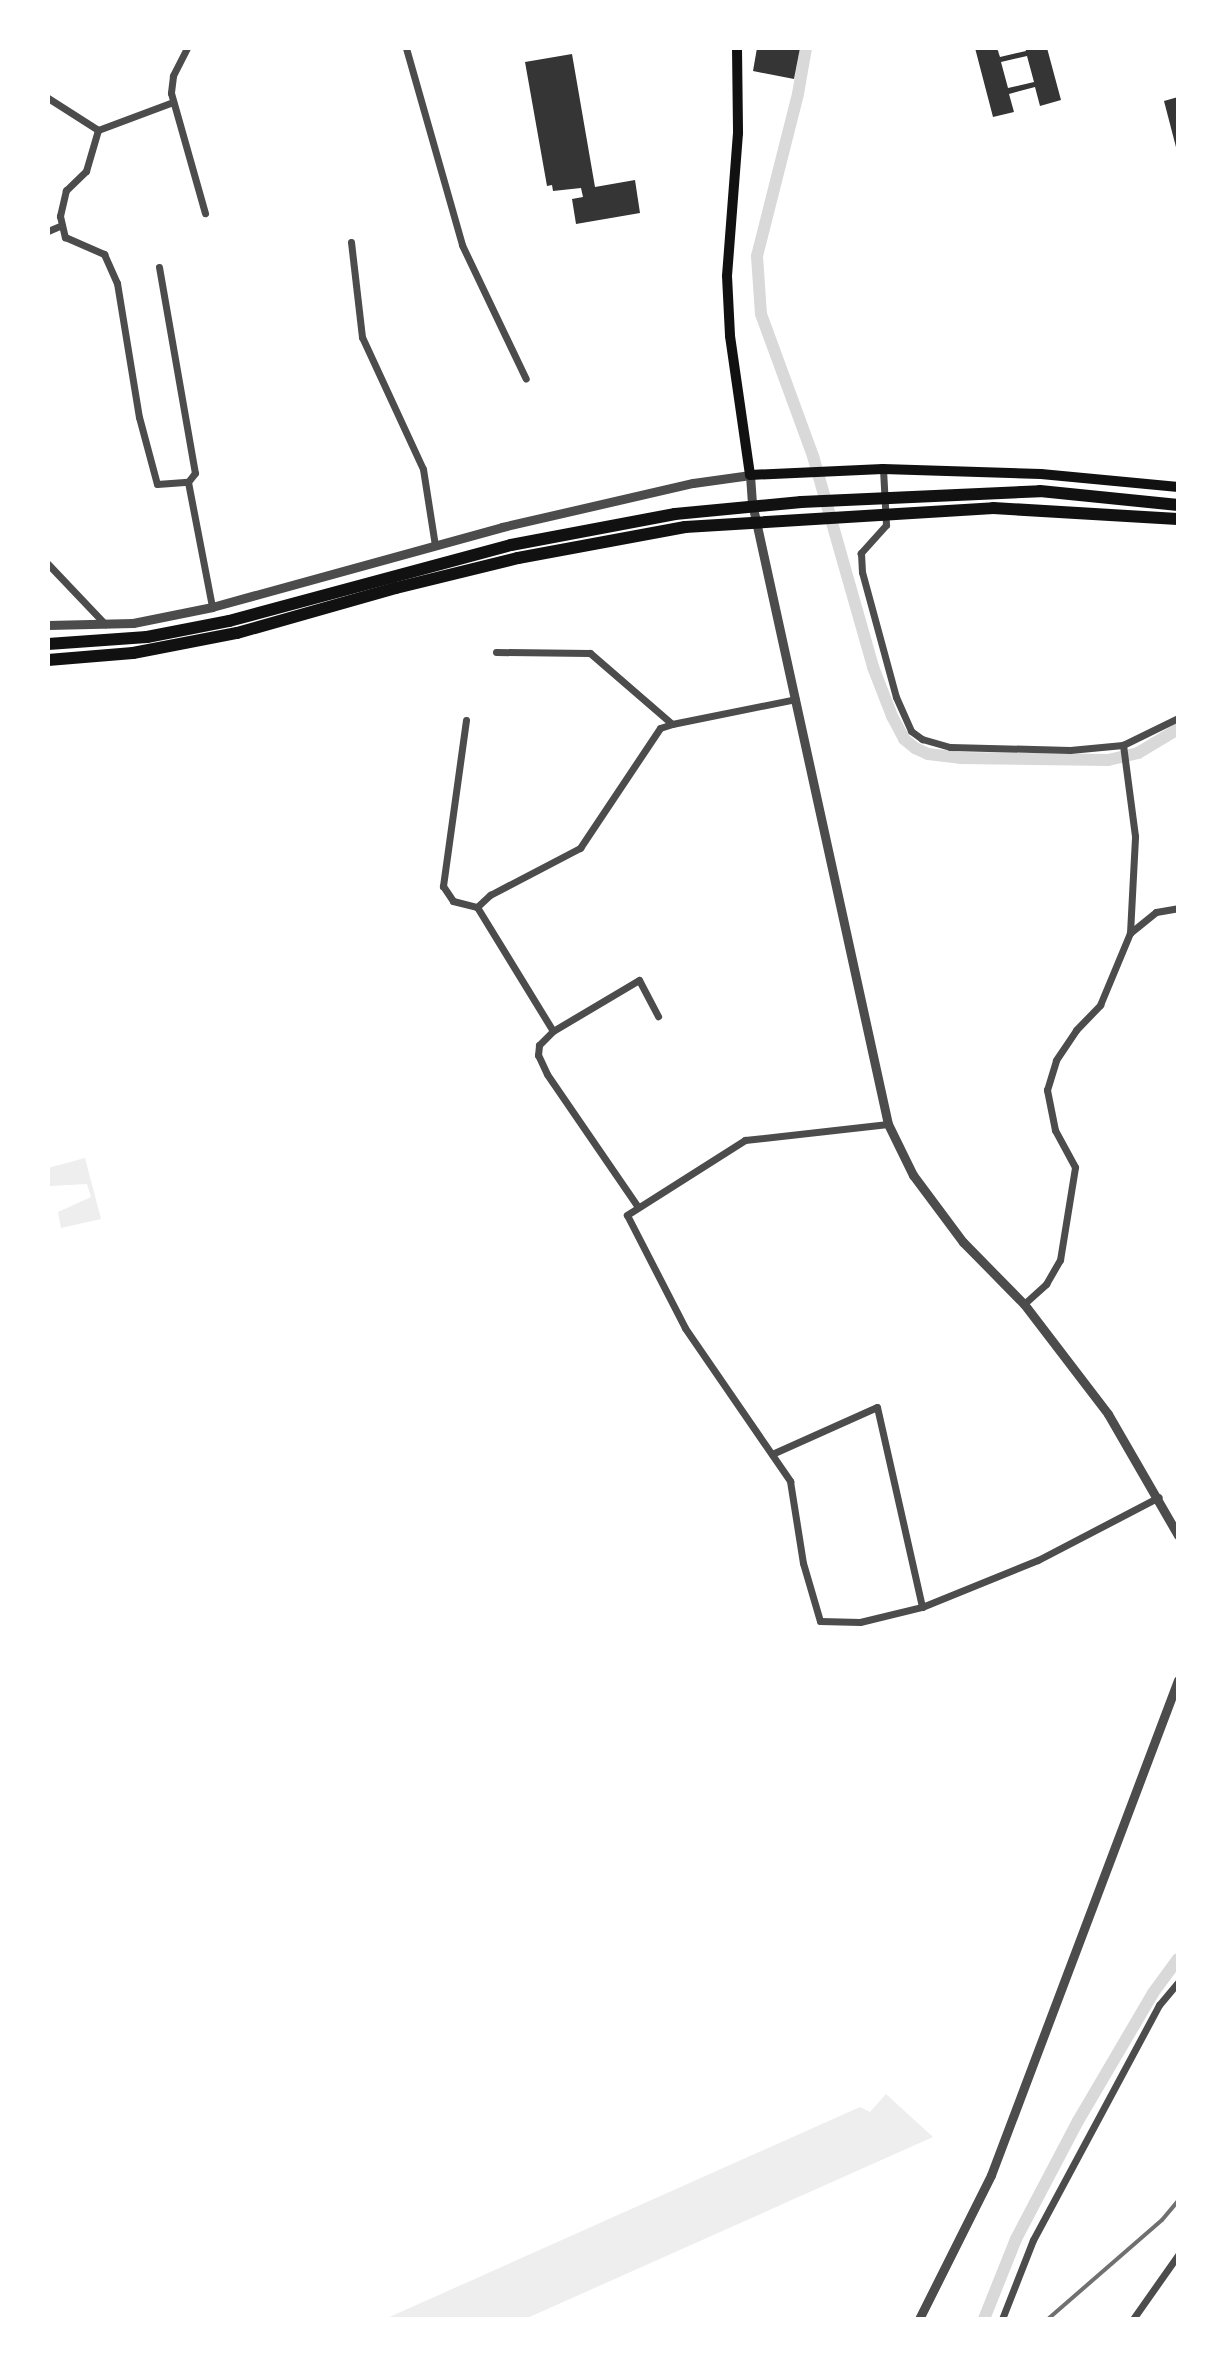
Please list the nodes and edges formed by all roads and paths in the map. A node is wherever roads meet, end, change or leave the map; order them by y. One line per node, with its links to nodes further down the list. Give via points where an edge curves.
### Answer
1 (187, 48): 5 (street, via 173,76)
2 (406, 48): 12 (street, via 462,245)
3 (737, 48): 14 (main road, via 738,133 727,276)
4 (48, 98): 6 (street)
5 (173, 102): 6 (street); 7 (street)
6 (98, 130): 8 (street, via 86,171 66,190)
7 (205, 213)
8 (62, 225): 9 (street); 15 (street, via 65,237 104,254 117,283 139,417 157,484)
9 (48, 231)
10 (351, 242): 19 (street, via 362,337 423,469)
11 (159, 267): 15 (street, via 195,473)
12 (526, 379)
13 (883, 469): 14 (main road); 16 (main road, via 1041,474); 31 (street, via 886,525 861,553 862,572 896,697 911,731 950,747)
14 (750, 475): 19 (street, via 693,483); 27 (street)
15 (188, 482): 21 (street)
16 (1178, 487)
17 (1178, 505): 24 (highway, via 1040,491 722,509 574,532 449,560 229,621 147,637)
18 (1178, 519): 26 (highway, via 1034,508 914,510 685,527 583,544 396,588 237,633 133,653)
19 (435, 546): 21 (street)
20 (48, 564): 23 (street)
21 (212, 607): 23 (street)
22 (48, 625): 23 (street)
23 (107, 625)
24 (48, 641)
25 (496, 652): 30 (street, via 590,653)
26 (48, 660)
27 (796, 699): 30 (street); 37 (street)
28 (1178, 718): 31 (street)
29 (466, 720): 32 (street, via 443,886 453,901)
30 (672, 724): 32 (street, via 660,728 580,848)
31 (1123, 748): 34 (street, via 1135,836)
32 (477, 907): 36 (street)
33 (1178, 908): 34 (street, via 1156,912)
34 (1130, 933): 39 (street, via 1100,1005 1056,1060 1047,1090 1055,1130 1075,1167 1060,1260 1046,1284)
35 (658, 1016): 36 (street, via 639,980)
36 (553, 1031): 38 (street, via 539,1045 547,1074)
37 (888, 1124): 38 (street, via 745,1140); 39 (street, via 913,1175 963,1242)
38 (638, 1207): 40 (street, via 627,1215 685,1328)
39 (1024, 1304): 41 (street, via 1108,1414)
40 (772, 1454): 43 (street, via 790,1481 803,1563 820,1621 860,1622); 43 (street, via 877,1407)
41 (1159, 1497): 42 (street); 43 (street, via 1038,1560)
42 (1178, 1535)
43 (922, 1607)
44 (1178, 1680): 47 (street, via 991,2175)
45 (1178, 1982): 48 (street, via 1159,2005 1033,2240)
46 (1178, 2255): 49 (street)
47 (919, 2319)
48 (1002, 2319)
49 (1133, 2319)

